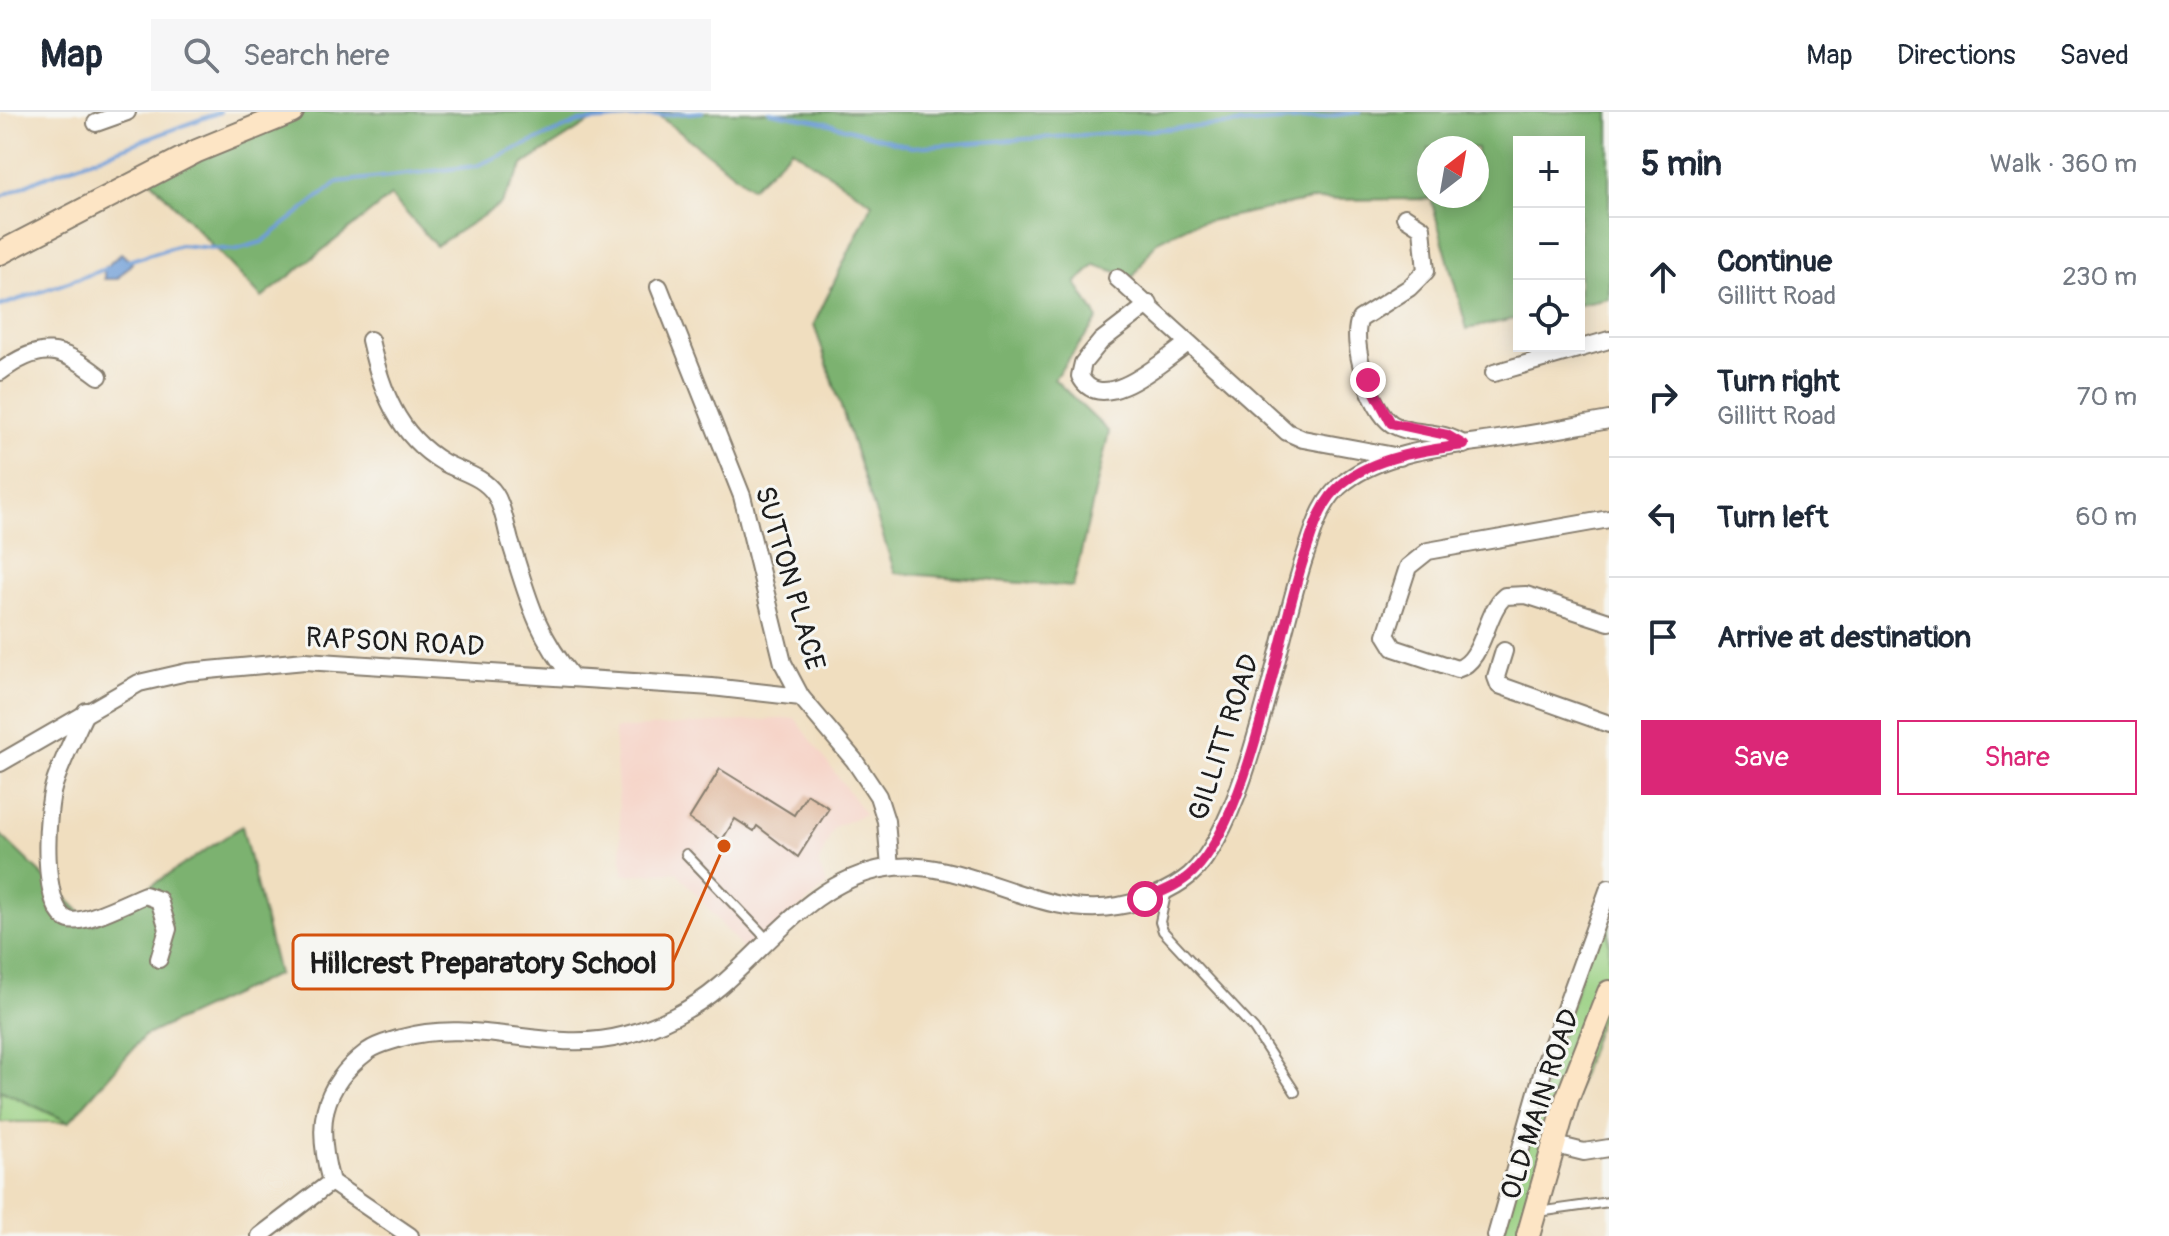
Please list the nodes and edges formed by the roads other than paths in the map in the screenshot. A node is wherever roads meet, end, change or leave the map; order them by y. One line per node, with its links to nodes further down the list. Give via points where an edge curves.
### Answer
1 (127, 112): 3 (street)
2 (292, 112): 5 (main road, via 197,151)
3 (96, 123)
4 (1405, 217): 16 (street, via 1422,228 1426,271 1360,319 1356,347 1388,421 1447,435)
5 (0, 253)
6 (1117, 278): 8 (street)
7 (659, 287): 22 (street, SUTTON PLACE, via 742,496 783,663)
8 (1149, 304): 11 (street); 11 (street, via 1088,356 1080,376 1085,385 1099,393 1115,391)
9 (370, 340): 21 (street, via 379,380 397,418 442,462 477,477 496,495 547,647)
10 (1609, 340): 13 (street)
11 (1188, 343): 17 (street, via 1287,432)
12 (0, 372): 14 (street, via 29,355 51,350 77,358)
13 (1494, 373)
14 (99, 376)
15 (1609, 420): 16 (street, GILLITT ROAD)
16 (1464, 445): 17 (street, GILLITT ROAD)
17 (1400, 457): 29 (street, GILLITT ROAD, via 1345,481 1319,515 1227,820 1192,874)
18 (1609, 519): 19 (street, via 1428,551 1408,567 1386,635 1394,648 1457,669 1465,666 1501,598 1511,594)
19 (1609, 622)
20 (1504, 651): 24 (street, via 1496,677 1499,685)
21 (573, 678): 22 (street, RAPSON ROAD); 23 (street, RAPSON ROAD, via 305,661 156,677)
22 (801, 697): 27 (street, SUTTON PLACE, via 878,796)
23 (86, 711): 25 (street, RAPSON ROAD); 31 (street, via 50,805 53,906 67,919 79,921 145,895 159,900 168,929)
24 (1609, 724)
25 (2, 759)
26 (686, 854): 30 (lane)
27 (890, 867): 29 (street, GILLITT ROAD, via 940,871 1078,908 1119,906); 30 (street, GILLITT ROAD, via 828,889)
28 (1609, 888): 41 (street, via 1544,1067)
29 (1168, 889): 33 (lane, via 1160,922 1163,931 1254,1029)
30 (769, 941): 36 (street, GILLITT ROAD, via 704,999 631,1034 560,1041 462,1029 429,1031 374,1046 344,1073 325,1110 320,1138)
31 (159, 959)
32 (1609, 992): 34 (main road, OLD MAIN ROAD)
33 (1295, 1092)
34 (1552, 1144): 35 (street, via 1584,1152); 38 (main road, OLD MAIN ROAD)
35 (1609, 1148)
36 (331, 1182): 39 (street); 40 (street)
37 (1609, 1202): 38 (lane)
38 (1534, 1213): 42 (main road, OLD MAIN ROAD)
39 (260, 1236)
40 (410, 1236)
41 (1496, 1236)
42 (1528, 1236)

